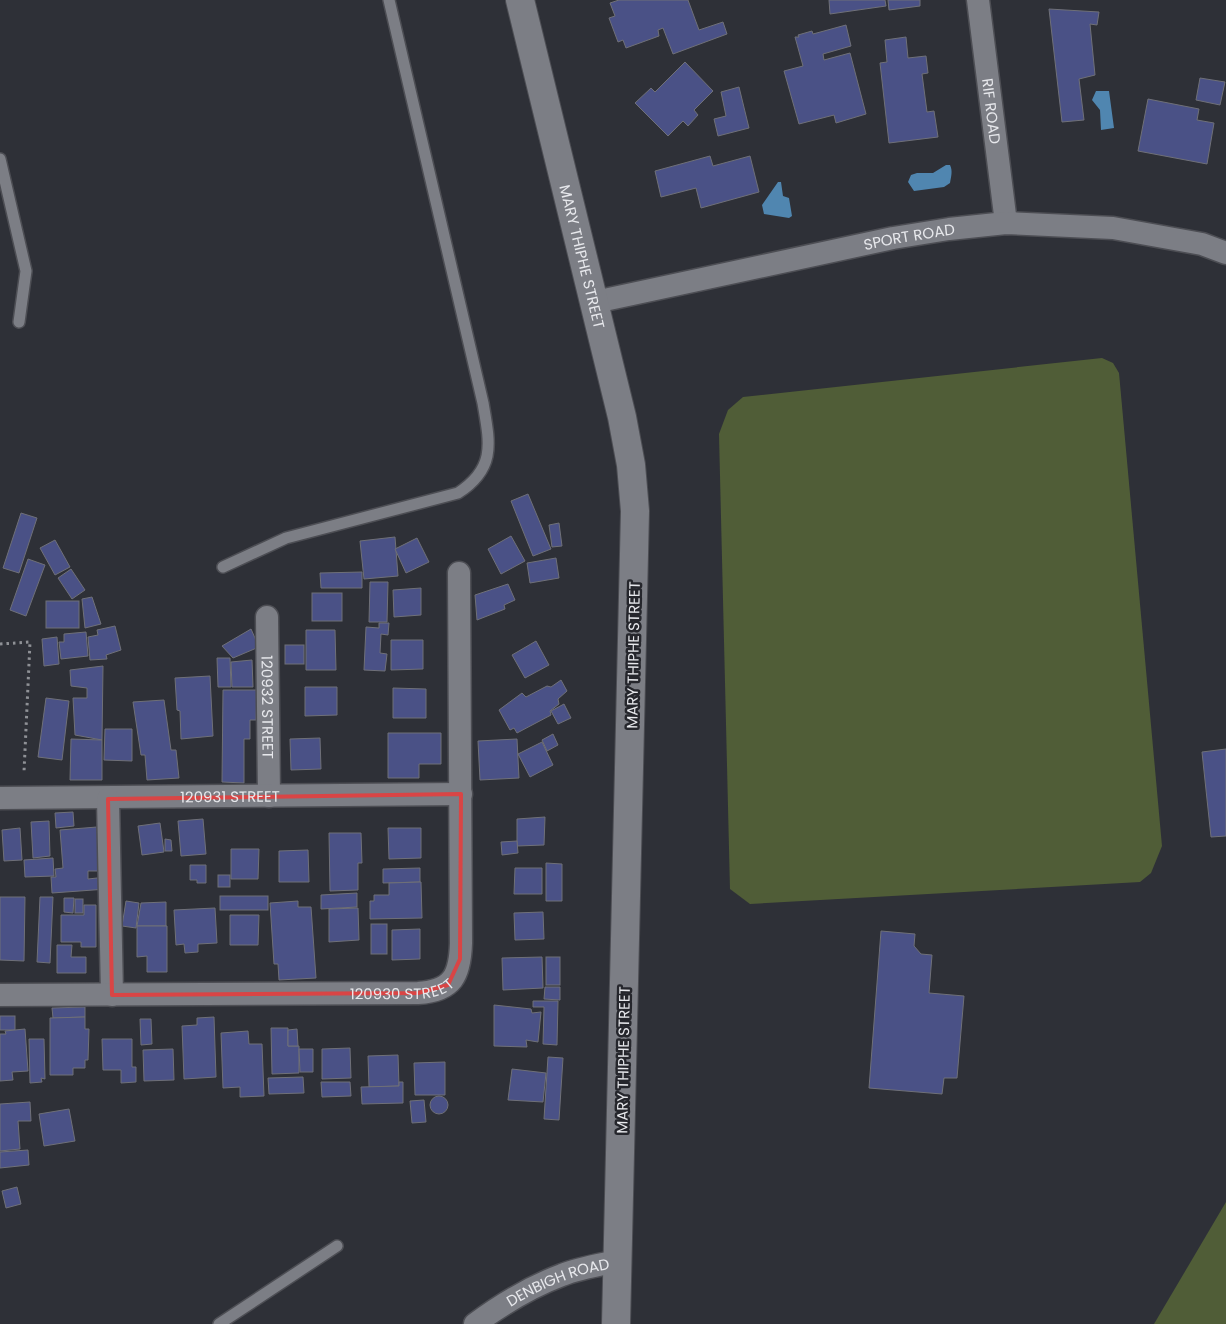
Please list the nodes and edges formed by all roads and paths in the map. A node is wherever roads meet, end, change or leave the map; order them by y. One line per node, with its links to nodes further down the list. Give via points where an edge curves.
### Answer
1 (389, 0): 9 (lane, via 483,403 489,448 486,464 479,477 458,493 286,538)
2 (520, 0): 7 (street, MARY THIPHE STREET)
3 (978, 0): 5 (street, RIF ROAD)
4 (0, 159): 8 (lane, via 26,271)
5 (1006, 223): 6 (street, SPORT ROAD, via 1113,228 1202,244); 7 (street, SPORT ROAD, via 893,238)
6 (1226, 254)
7 (595, 302): 21 (street, MARY THIPHE STREET, via 631,465 635,511)
8 (19, 322)
9 (223, 566)
10 (459, 573): 13 (street, 120930 STREET)
11 (268, 617): 14 (street, 120932 STREET)
12 (0, 644): 16 (path, via 30,642)
13 (461, 794): 14 (street, 120931 STREET); 19 (street, 120930 STREET, via 460,959 448,986 435,992 418,993)
14 (269, 796): 17 (street, 120931 STREET)
15 (0, 798): 16 (street, 120931 STREET)
16 (22, 798): 17 (street, 120931 STREET)
17 (108, 798): 19 (street)
18 (0, 995): 19 (street, 120930 STREET)
19 (112, 995)
20 (337, 1246): 22 (lane)
21 (618, 1261): 23 (street, DENBIGH ROAD, via 563,1274 501,1305); 24 (street, MARY THIPHE STREET)
22 (219, 1324)
23 (475, 1324)
24 (616, 1324)

